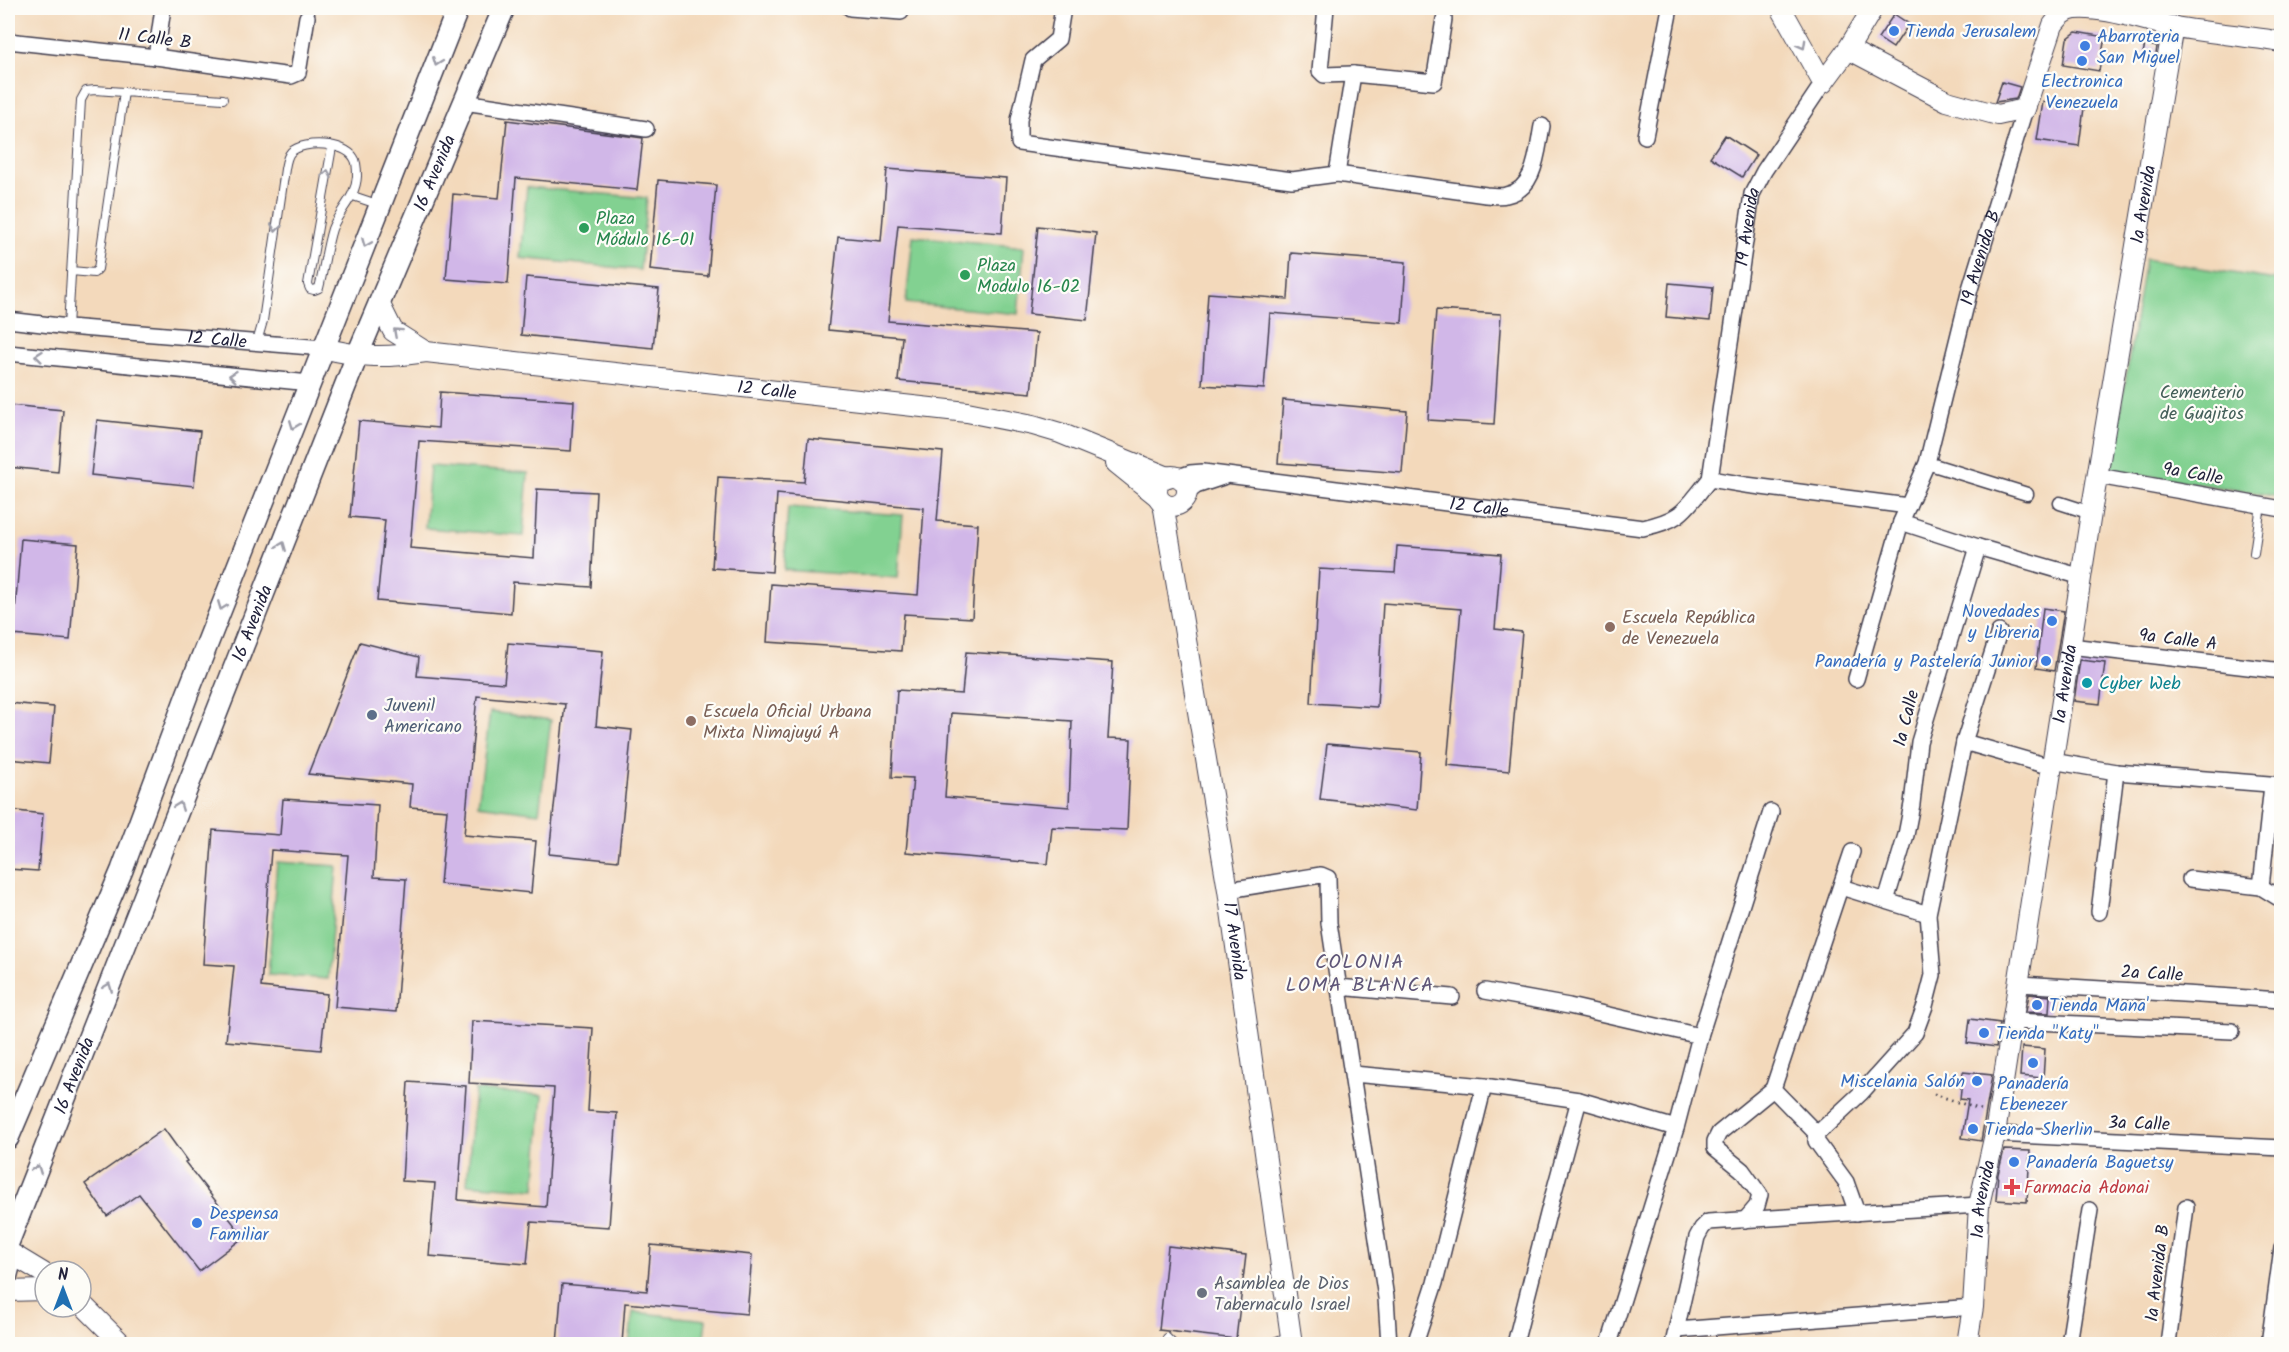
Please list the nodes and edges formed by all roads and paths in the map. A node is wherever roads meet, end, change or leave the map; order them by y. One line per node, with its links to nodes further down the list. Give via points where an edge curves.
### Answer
1 (163, 8): 19 (street)
2 (458, 8): 32 (main road, 16 Avenida, one-way to 32)
3 (504, 8): 24 (main road, 16 Avenida)
4 (850, 8): 11 (street)
5 (1063, 8): 30 (street, via 1058,39 1033,60 1019,120 1018,143 1292,180)
6 (1326, 8): 20 (street, via 1320,71 1324,75)
7 (1670, 8): 28 (street)
8 (1781, 8): 21 (street, one-way to 21)
9 (1873, 8): 18 (street, 19 Avenida)
10 (2068, 10): 12 (street); 25 (street, 19 Avenida B, via 2053,25)
11 (900, 12)
12 (2141, 13): 15 (street)
13 (307, 17): 19 (street, 11 Calle B, via 297,73 291,76)
14 (1444, 19): 20 (street, via 1435,81)
15 (2173, 26): 17 (street); 44 (street, 1a Avenida)
16 (8, 41): 19 (street, 11 Calle B)
17 (2282, 42)
18 (1848, 49): 21 (street, 19 Avenida); 25 (street, via 1947,101 1998,115)
19 (156, 57)
20 (1353, 74): 30 (street)
21 (1823, 83): 45 (street, 19 Avenida, via 1752,194)
22 (124, 92): 23 (lane); 33 (lane, via 98,269 94,273); 33 (lane, via 86,91 81,100)
23 (223, 99)
24 (464, 102): 27 (street); 34 (main road, 16 Avenida)
25 (2025, 109): 43 (street, 19 Avenida B, via 1970,289)
26 (1542, 126): 30 (street, via 1533,172 1523,186 1507,195)
27 (646, 129)
28 (1645, 136)
29 (332, 147): 31 (lane, via 347,150 355,159); 31 (lane, one-way to 29, via 332,229 319,288 310,289); 37 (lane, one-way to 37, via 300,145 289,154)
30 (1337, 174)
31 (353, 196): 32 (lane)
32 (381, 205): 38 (main road, 16 Avenida, one-way to 38)
33 (71, 271): 36 (lane)
34 (379, 303): 39 (street, 12 Calle, one-way to 34, via 393,331); 41 (main road, 16 Avenida)
35 (8, 320): 36 (street, 12 Calle)
36 (68, 327): 37 (street, 12 Calle)
37 (257, 342): 38 (street, 12 Calle)
38 (323, 348): 41 (street, 12 Calle); 42 (main road, 16 Avenida)
39 (426, 352): 41 (street, 12 Calle, via 393,357); 46 (street, 12 Calle, via 967,412 1060,433 1103,451)
40 (8, 353): 42 (street, 12 Calle, one-way to 40)
41 (357, 356): 98 (main road, 16 Avenida, one-way to 41)
42 (310, 383): 91 (main road, 16 Avenida, one-way to 91, via 122,870)
43 (1927, 463): 47 (street); 50 (street, 19 Avenida B)
44 (2098, 476): 49 (street, 9a Calle); 52 (street, 1a Avenida)
45 (1710, 479): 46 (street, 12 Calle, via 1679,516 1643,528 1229,476); 50 (street)
46 (1172, 492): 70 (street, 17 Avenida, via 1170,540)
47 (2027, 494)
48 (2060, 503): 52 (street)
49 (2261, 505): 51 (street, 9a Calle); 55 (lane)
50 (1908, 506): 53 (street, 19 Avenida B)
51 (2282, 509)
52 (2091, 513): 56 (street, 1a Avenida)
53 (1901, 522): 54 (street); 60 (street, 19 Avenida B)
54 (1978, 548): 56 (street); 72 (street, 1a Calle, via 1930,699 1919,742 1906,835)
55 (2254, 554)
56 (2082, 577): 58 (street, 1a Avenida)
57 (1999, 632): 61 (street)
58 (2070, 646): 59 (street, 9a Calle A); 62 (street, 1a Avenida)
59 (2282, 671)
60 (1856, 679)
61 (1964, 742): 62 (street); 74 (street)
62 (2052, 764): 63 (street); 75 (street, 1a Avenida)
63 (2116, 772): 64 (street); 73 (street)
64 (2277, 785): 69 (street)
65 (1771, 812): 82 (street)
66 (1852, 852): 68 (street)
67 (2190, 879): 69 (street)
68 (1841, 887): 72 (street); 85 (street)
69 (2261, 887): 71 (street)
70 (1228, 890): 76 (street, via 1322,875 1328,878 1329,923); 107 (street, 17 Avenida)
71 (2282, 900)
72 (1886, 901): 74 (street)
73 (2098, 912)
74 (1928, 914): 90 (street, via 1933,975 1915,1033 1861,1093)
75 (2019, 984): 79 (street, 2a Calle); 80 (street, 1a Avenida)
76 (1338, 987): 78 (street); 83 (street)
77 (1485, 991): 82 (street)
78 (1452, 997)
79 (2282, 1000)
80 (2013, 1021): 81 (street); 88 (street, 1a Avenida)
81 (2232, 1031)
82 (1700, 1036): 89 (street)
83 (1353, 1074): 84 (street); 110 (street, via 1386,1298)
84 (1484, 1086): 87 (street); 111 (street, via 1435,1283)
85 (1773, 1089): 90 (street); 97 (street, via 1714,1141 1714,1148 1742,1170 1760,1195)
86 (1934, 1094): 88 (path)
87 (1579, 1100): 89 (street); 112 (street)
88 (1996, 1125): 92 (street, 3a Calle); 93 (street, 1a Avenida)
89 (1676, 1128): 113 (street)
90 (1817, 1134): 96 (street, via 1816,1141 1826,1158 1846,1182)
91 (8, 1135)
92 (2282, 1148)
93 (1979, 1205): 96 (street); 104 (street, 1a Avenida)
94 (2186, 1207): 116 (street, 1a Avenida B)
95 (2090, 1210): 115 (street)
96 (1857, 1213): 97 (street)
97 (1745, 1220): 106 (street, via 1708,1222 1702,1228)
98 (9, 1247): 100 (street); 101 (street, via 12,1272)
99 (2282, 1248): 117 (street)
100 (33, 1265)
101 (8, 1282)
102 (33, 1291): 103 (street)
103 (8, 1292)
104 (1973, 1307): 106 (street); 114 (street, 1a Avenida)
105 (93, 1315): 108 (street)
106 (1675, 1337)
107 (1291, 1340): 109 (lane)
108 (122, 1344)
109 (1269, 1344)
110 (1389, 1344)
111 (1415, 1344)
112 (1515, 1344)
113 (1609, 1344)
114 (1967, 1344)
115 (2069, 1344)
116 (2168, 1344)
117 (2269, 1344)

